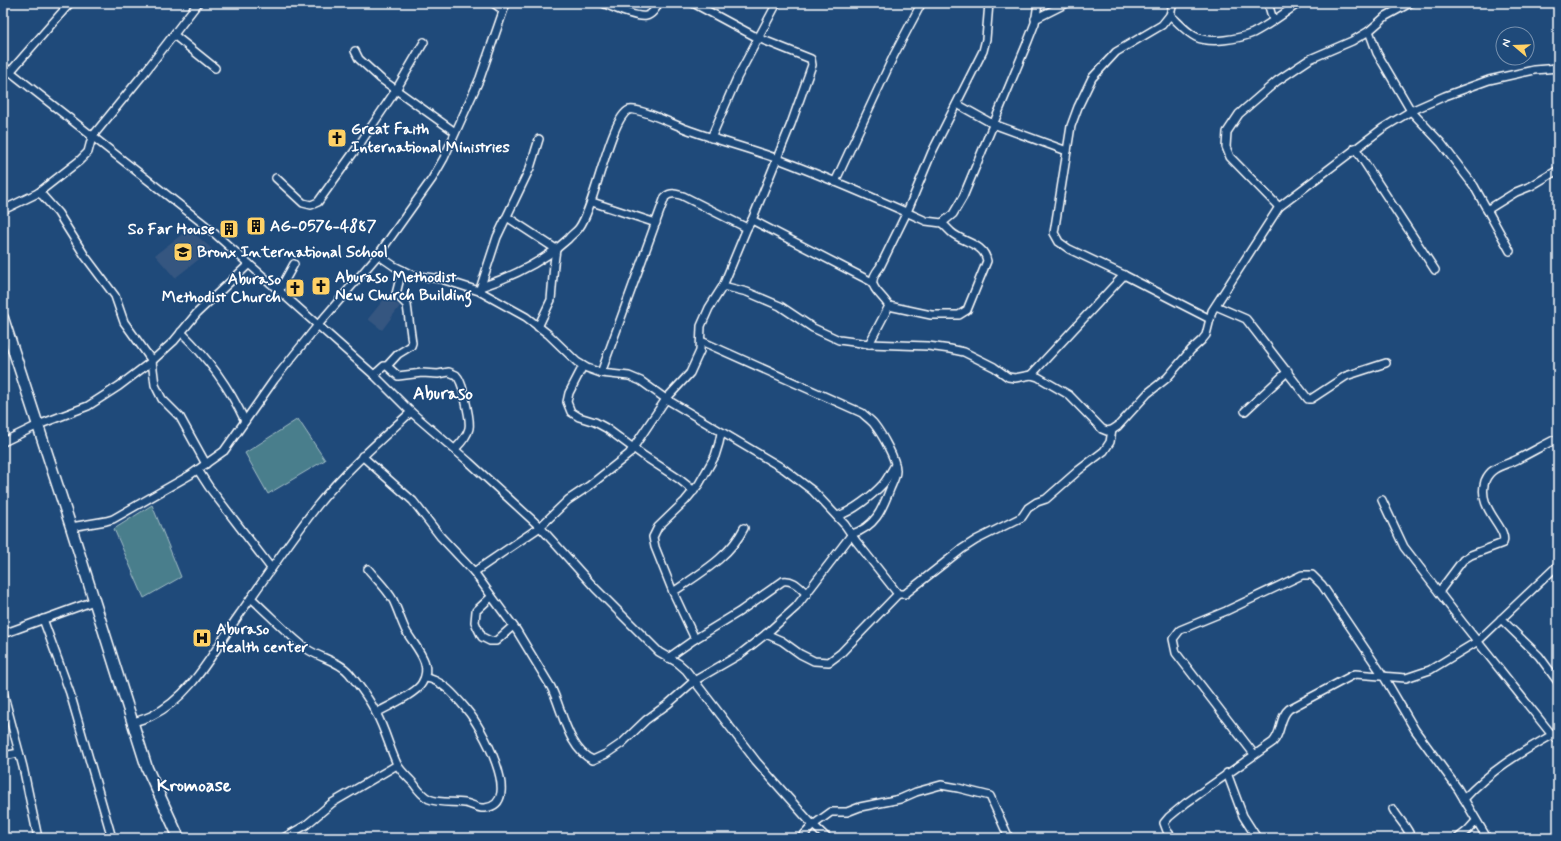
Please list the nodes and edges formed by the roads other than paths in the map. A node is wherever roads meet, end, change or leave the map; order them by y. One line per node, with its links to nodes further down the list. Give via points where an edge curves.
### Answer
1 (70, 3): 28 (street)
2 (198, 3): 21 (street)
3 (493, 3): 15 (street)
4 (603, 3): 5 (street, via 646,16 653,12)
5 (659, 3)
6 (693, 3): 22 (street)
7 (777, 3): 22 (street)
8 (989, 3): 30 (street, via 983,51)
9 (1038, 3): 18 (street)
10 (1067, 3): 18 (street)
11 (1173, 3): 17 (street)
12 (1268, 3): 19 (street)
13 (1299, 3): 19 (street)
14 (1410, 3): 20 (street, via 1386,16)
15 (504, 6): 33 (street, via 480,78)
16 (920, 6): 42 (street, via 894,55)
17 (1170, 15): 19 (street, via 1194,36 1220,40 1252,33); 38 (street, via 1162,25 1116,52 1092,78 1071,126)
18 (1035, 19): 32 (street)
19 (1273, 20)
20 (1368, 31): 31 (street, via 1377,53); 45 (street, via 1352,41 1310,59 1277,81 1239,114 1227,132 1226,147 1230,157)
21 (174, 35): 26 (street); 34 (street)
22 (758, 38): 35 (street); 39 (street, via 811,59 812,65)
23 (424, 42): 29 (street)
24 (355, 51): 29 (street, via 359,59)
25 (3, 66): 28 (street)
26 (215, 68)
27 (1558, 68): 31 (street, via 1534,70 1489,80)
28 (10, 72): 34 (street)
29 (396, 90): 33 (street); 41 (street, via 318,202 311,205 303,203)
30 (957, 104): 32 (street); 48 (street, via 932,152)
31 (1411, 111): 37 (street); 47 (street, via 1441,143 1474,186)
32 (993, 124): 38 (street); 51 (street, via 963,197 953,214)
33 (455, 132): 56 (street, via 432,179)
34 (92, 137): 43 (street, via 88,152); 57 (street, via 205,225)
35 (711, 138): 39 (street); 44 (street, via 643,111 630,110 622,115 610,142)
36 (539, 139): 49 (street, via 530,168)
37 (1356, 148): 45 (street); 60 (street)
38 (1067, 151): 61 (street, via 1054,233 1059,242 1069,250)
39 (777, 159): 42 (street); 50 (street)
40 (1558, 170): 47 (street)
41 (276, 178)
42 (835, 182): 48 (street)
43 (38, 193): 46 (street); 75 (street, via 58,213 85,256 115,296 124,322)
44 (592, 202): 52 (street); 54 (street, via 579,228)
45 (1279, 207): 67 (street)
46 (3, 210)
47 (1487, 210): 55 (street)
48 (907, 212): 51 (street, via 926,221); 62 (street)
49 (507, 217): 54 (street); 64 (street, via 497,237)
50 (752, 220): 53 (street); 62 (street)
51 (942, 222): 66 (street, via 952,233 981,248 986,254 987,261 968,310 959,315 937,315)
52 (656, 223): 53 (street, via 665,197 673,194 691,199); 80 (street)
53 (747, 228): 63 (street)
54 (556, 249): 64 (street, via 533,265); 71 (street, via 551,300)
55 (1510, 251)
56 (378, 255): 59 (street); 70 (street)
57 (248, 264): 65 (street); 72 (street)
58 (294, 264): 65 (street)
59 (402, 270): 64 (street); 77 (street, via 396,294 407,306 412,343)
60 (1435, 270)
61 (1124, 275): 69 (street); 81 (street)
62 (872, 282): 66 (street, via 874,289)
63 (723, 286): 73 (street, via 709,308 702,326); 74 (street, via 747,292 780,306 813,328 839,340)
64 (480, 289): 71 (street)
65 (279, 291): 70 (street)
66 (889, 306): 74 (street)
67 (1216, 306): 69 (street); 79 (street, via 1246,319)
68 (3, 318): 87 (street)
69 (1210, 319): 88 (street, via 1202,340 1167,378 1148,393)
70 (318, 325): 82 (street); 86 (street)
71 (538, 327): 78 (street)
72 (181, 332): 75 (street); 86 (street, via 218,373 234,397)
73 (701, 341): 83 (street, via 700,351 690,374); 96 (street, via 862,413 873,423 882,437)
74 (869, 344): 81 (street, via 950,349 964,352 1008,377)
75 (152, 362): 87 (street, via 88,406); 95 (street, via 155,385 162,399 180,417)
76 (1386, 362): 79 (street, via 1346,376 1310,399)
77 (387, 366): 82 (street); 93 (street, via 398,376 449,372 458,377 470,422 467,435)
78 (583, 366): 80 (street); 92 (street, via 569,393 567,402 571,412 606,428)
79 (1288, 371): 84 (street)
80 (602, 373): 83 (street, via 629,376)
81 (1031, 375): 88 (street, via 1062,389 1102,428)
82 (374, 376): 85 (street)
83 (666, 400): 89 (street); 92 (street)
84 (1245, 411)
85 (411, 412): 93 (street); 94 (street)
86 (245, 421): 95 (street, via 224,451)
87 (38, 425): 91 (street); 101 (street)
88 (1112, 430): 112 (street, via 1110,442 1104,451 1046,499 1028,508 1022,517 962,549 905,594)
89 (721, 433): 98 (street, via 715,456); 100 (street, via 798,479)
90 (1554, 440): 110 (street, via 1495,469 1487,476 1483,496 1503,535 1503,543 1471,554 1463,560)
91 (3, 442)
92 (634, 448): 98 (street); 102 (street, via 630,454 568,500)
93 (455, 449): 102 (street)
94 (362, 456): 106 (street, via 317,506); 108 (street, via 413,501 440,536)
95 (206, 464): 97 (street)
96 (895, 465): 100 (street, via 883,484 873,493 845,514); 104 (street, via 896,472 879,514 870,525)
97 (198, 470): 101 (street, via 114,519); 106 (street)
98 (694, 491): 109 (street, via 658,527 653,537)
99 (1382, 500): 110 (street, via 1404,547)
100 (837, 516): 104 (street)
101 (71, 527): 115 (street)
102 (540, 527): 108 (street); 123 (street, via 595,588)
103 (744, 528): 109 (street, via 738,540 722,557)
104 (852, 534): 111 (street); 112 (street)
105 (1558, 565): 117 (street)
106 (271, 568): 114 (street)
107 (368, 569): 125 (street, via 392,600 407,632 423,656)
108 (474, 572): 113 (street)
109 (673, 592): 121 (street)
110 (1439, 592): 122 (street)
111 (807, 594): 120 (street); 121 (street, via 795,583 783,581 740,612)
112 (898, 594): 120 (street, via 841,653 829,662 814,661)
113 (491, 597): 118 (street); 118 (street, via 476,611 475,622 482,637 496,641)
114 (251, 598): 129 (street, via 309,650 348,672); 130 (street, via 211,658 185,691 167,707)
115 (94, 601): 116 (street); 130 (street)
116 (43, 619): 119 (street); 143 (street, via 70,693)
117 (1501, 619): 122 (street); 127 (street, via 1538,656)
118 (513, 626): 126 (street, via 554,692 570,735 583,754 593,760 622,743)
119 (3, 634)
120 (766, 634): 126 (street, via 739,655)
121 (695, 639): 123 (street)
122 (1478, 641): 124 (street, via 1430,670 1413,677); 131 (street)
123 (668, 658): 126 (street, via 678,663)
124 (1384, 677): 133 (street, via 1355,674 1289,709 1284,714 1277,738); 133 (street, via 1322,585 1312,575 1302,575 1180,630 1172,639 1176,653); 137 (street, via 1415,730)
125 (425, 678): 129 (street, via 421,686); 135 (street, via 436,681 470,714 495,762 502,786 502,796 486,808 429,799)
126 (694, 680): 140 (street, via 756,761)
127 (1558, 682)
128 (3, 692): 132 (street)
129 (376, 712): 135 (street)
130 (134, 722): 144 (street, via 147,768)
131 (1555, 738): 137 (street, via 1516,755 1496,769)
132 (19, 753): 134 (street); 142 (street)
133 (1254, 754): 136 (street)
134 (3, 756)
135 (397, 765): 141 (street, via 332,803 306,825)
136 (1227, 773): 148 (street, via 1164,823); 149 (street, via 1243,816)
137 (1464, 799): 139 (street)
138 (1393, 809): 150 (street)
139 (1476, 821): 151 (street); 152 (street)
140 (813, 825): 145 (street); 146 (street); 147 (street, via 831,812 847,812 900,799 941,785 990,796)
141 (285, 837)
142 (38, 838)
143 (112, 838)
144 (179, 838)
145 (802, 838)
146 (827, 838)
147 (1009, 838)
148 (1173, 838)
149 (1257, 838)
150 (1411, 838)
151 (1458, 838)
152 (1487, 838)

